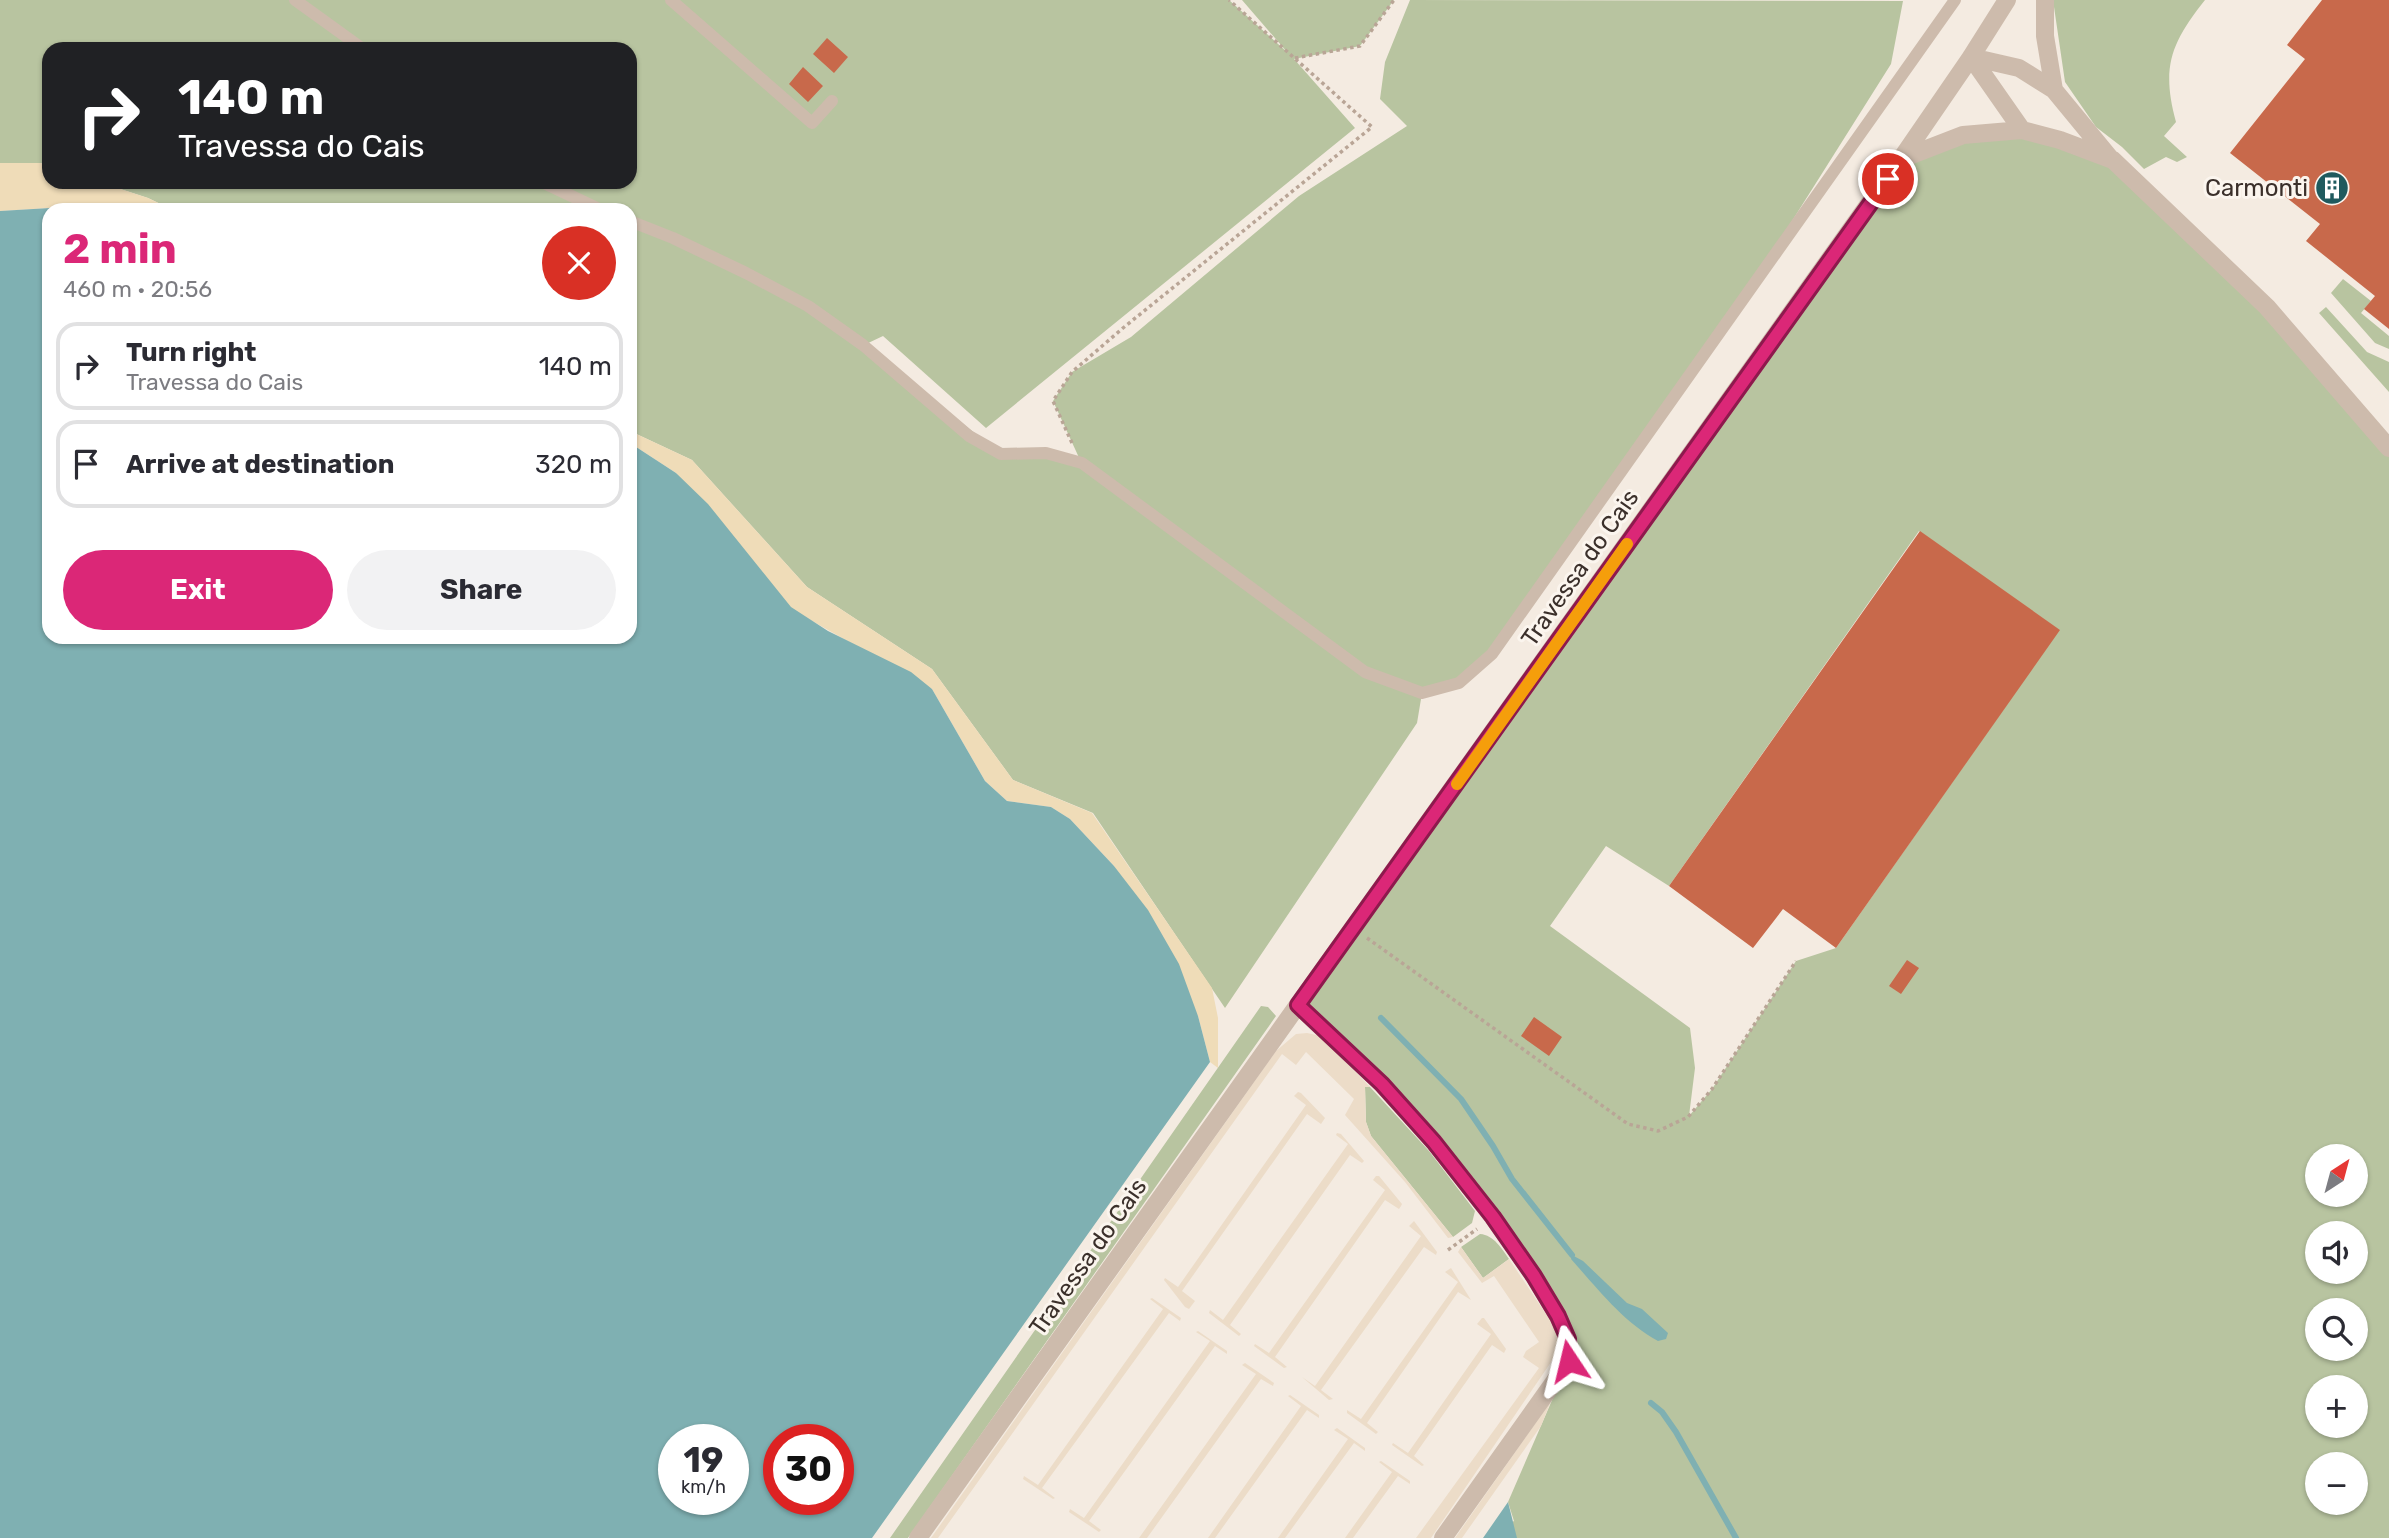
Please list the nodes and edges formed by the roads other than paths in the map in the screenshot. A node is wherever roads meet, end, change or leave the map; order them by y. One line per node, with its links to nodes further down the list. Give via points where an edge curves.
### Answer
1 (295, 0): 6 (lane)
2 (671, 0): 9 (lane, via 812,123)
3 (1955, 0): 15 (lane, via 1492,654 1459,683 1422,693 1364,672 1082,463 1046,453 1001,454 969,436 863,345 808,306)
4 (2007, 0): 7 (street, Travessa do Cais)
5 (2045, 0): 8 (street, via 2045,36)
6 (353, 42)
7 (1971, 57): 8 (street, via 2019,68); 10 (street); 11 (street, Travessa do Cais)
8 (2054, 90): 12 (street)
9 (832, 101)
10 (2022, 130): 11 (street, via 1963,135); 12 (street)
11 (1902, 159): 17 (street, Travessa do Cais)
12 (2113, 160): 16 (street, via 2267,307)
13 (557, 189): 14 (lane)
14 (586, 203)
15 (637, 224)
16 (2389, 448)
17 (1298, 1005): 18 (street, Travessa do Cais); 19 (street, via 1382,1084 1434,1142 1534,1276 1568,1339 1569,1361)
18 (918, 1538)
19 (1443, 1538)

